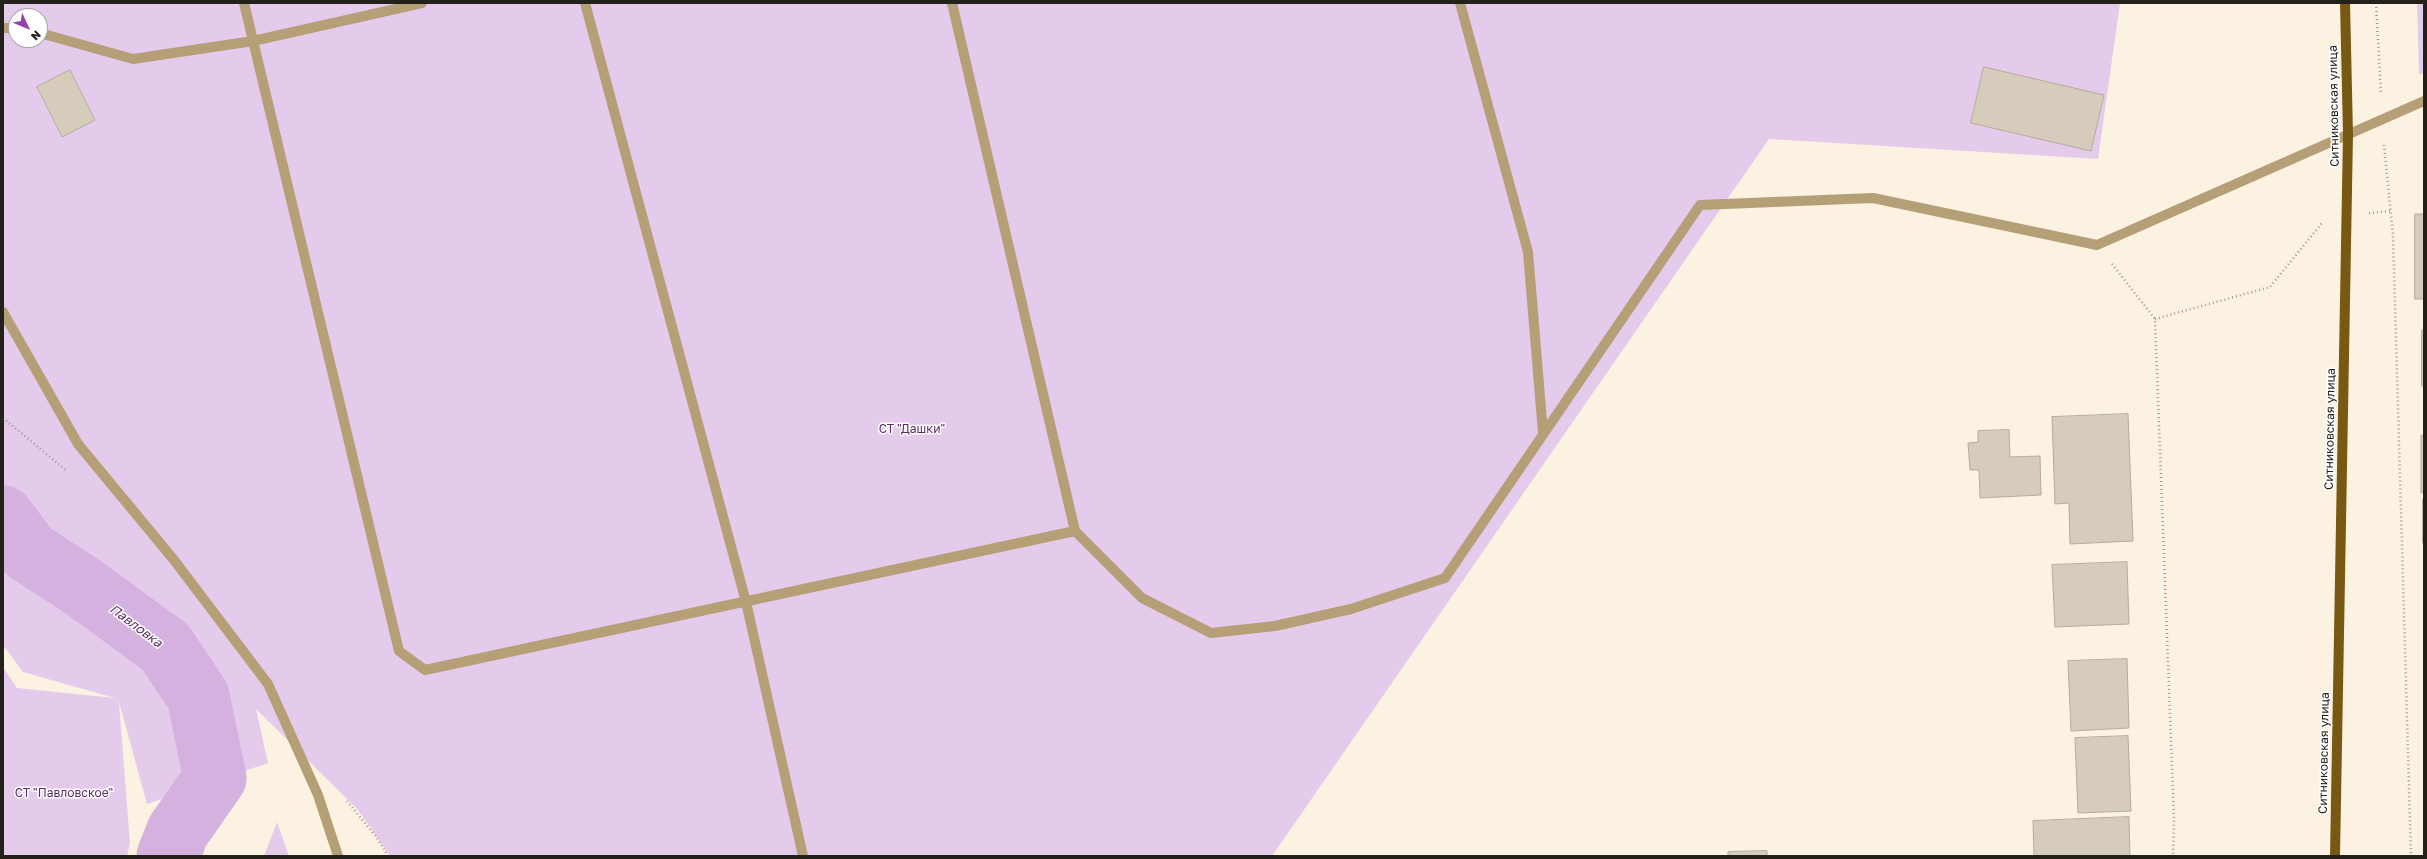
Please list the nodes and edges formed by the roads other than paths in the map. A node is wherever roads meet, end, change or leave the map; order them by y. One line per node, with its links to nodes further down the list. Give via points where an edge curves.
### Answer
1 (244, 3): 8 (lane)
2 (422, 3): 8 (lane)
3 (585, 3): 14 (lane)
4 (952, 3): 13 (lane)
5 (1460, 3): 12 (lane, via 1528,252)
6 (2345, 3): 10 (main road, Ситниковская улица)
7 (48, 35): 8 (lane, via 133,59)
8 (253, 42): 14 (lane, via 398,651 424,670)
9 (2424, 101): 10 (lane)
10 (2348, 134): 12 (lane, via 2097,245 1873,198 1700,205); 17 (main road, Ситниковская улица)
11 (3, 312): 15 (lane, via 78,444 174,560 268,684 318,795)
12 (1543, 434): 13 (lane, via 1445,578 1351,609 1275,626 1211,633 1142,598)
13 (1076, 531): 14 (lane)
14 (746, 602): 16 (lane)
15 (338, 856)
16 (803, 856)
17 (2335, 856)

